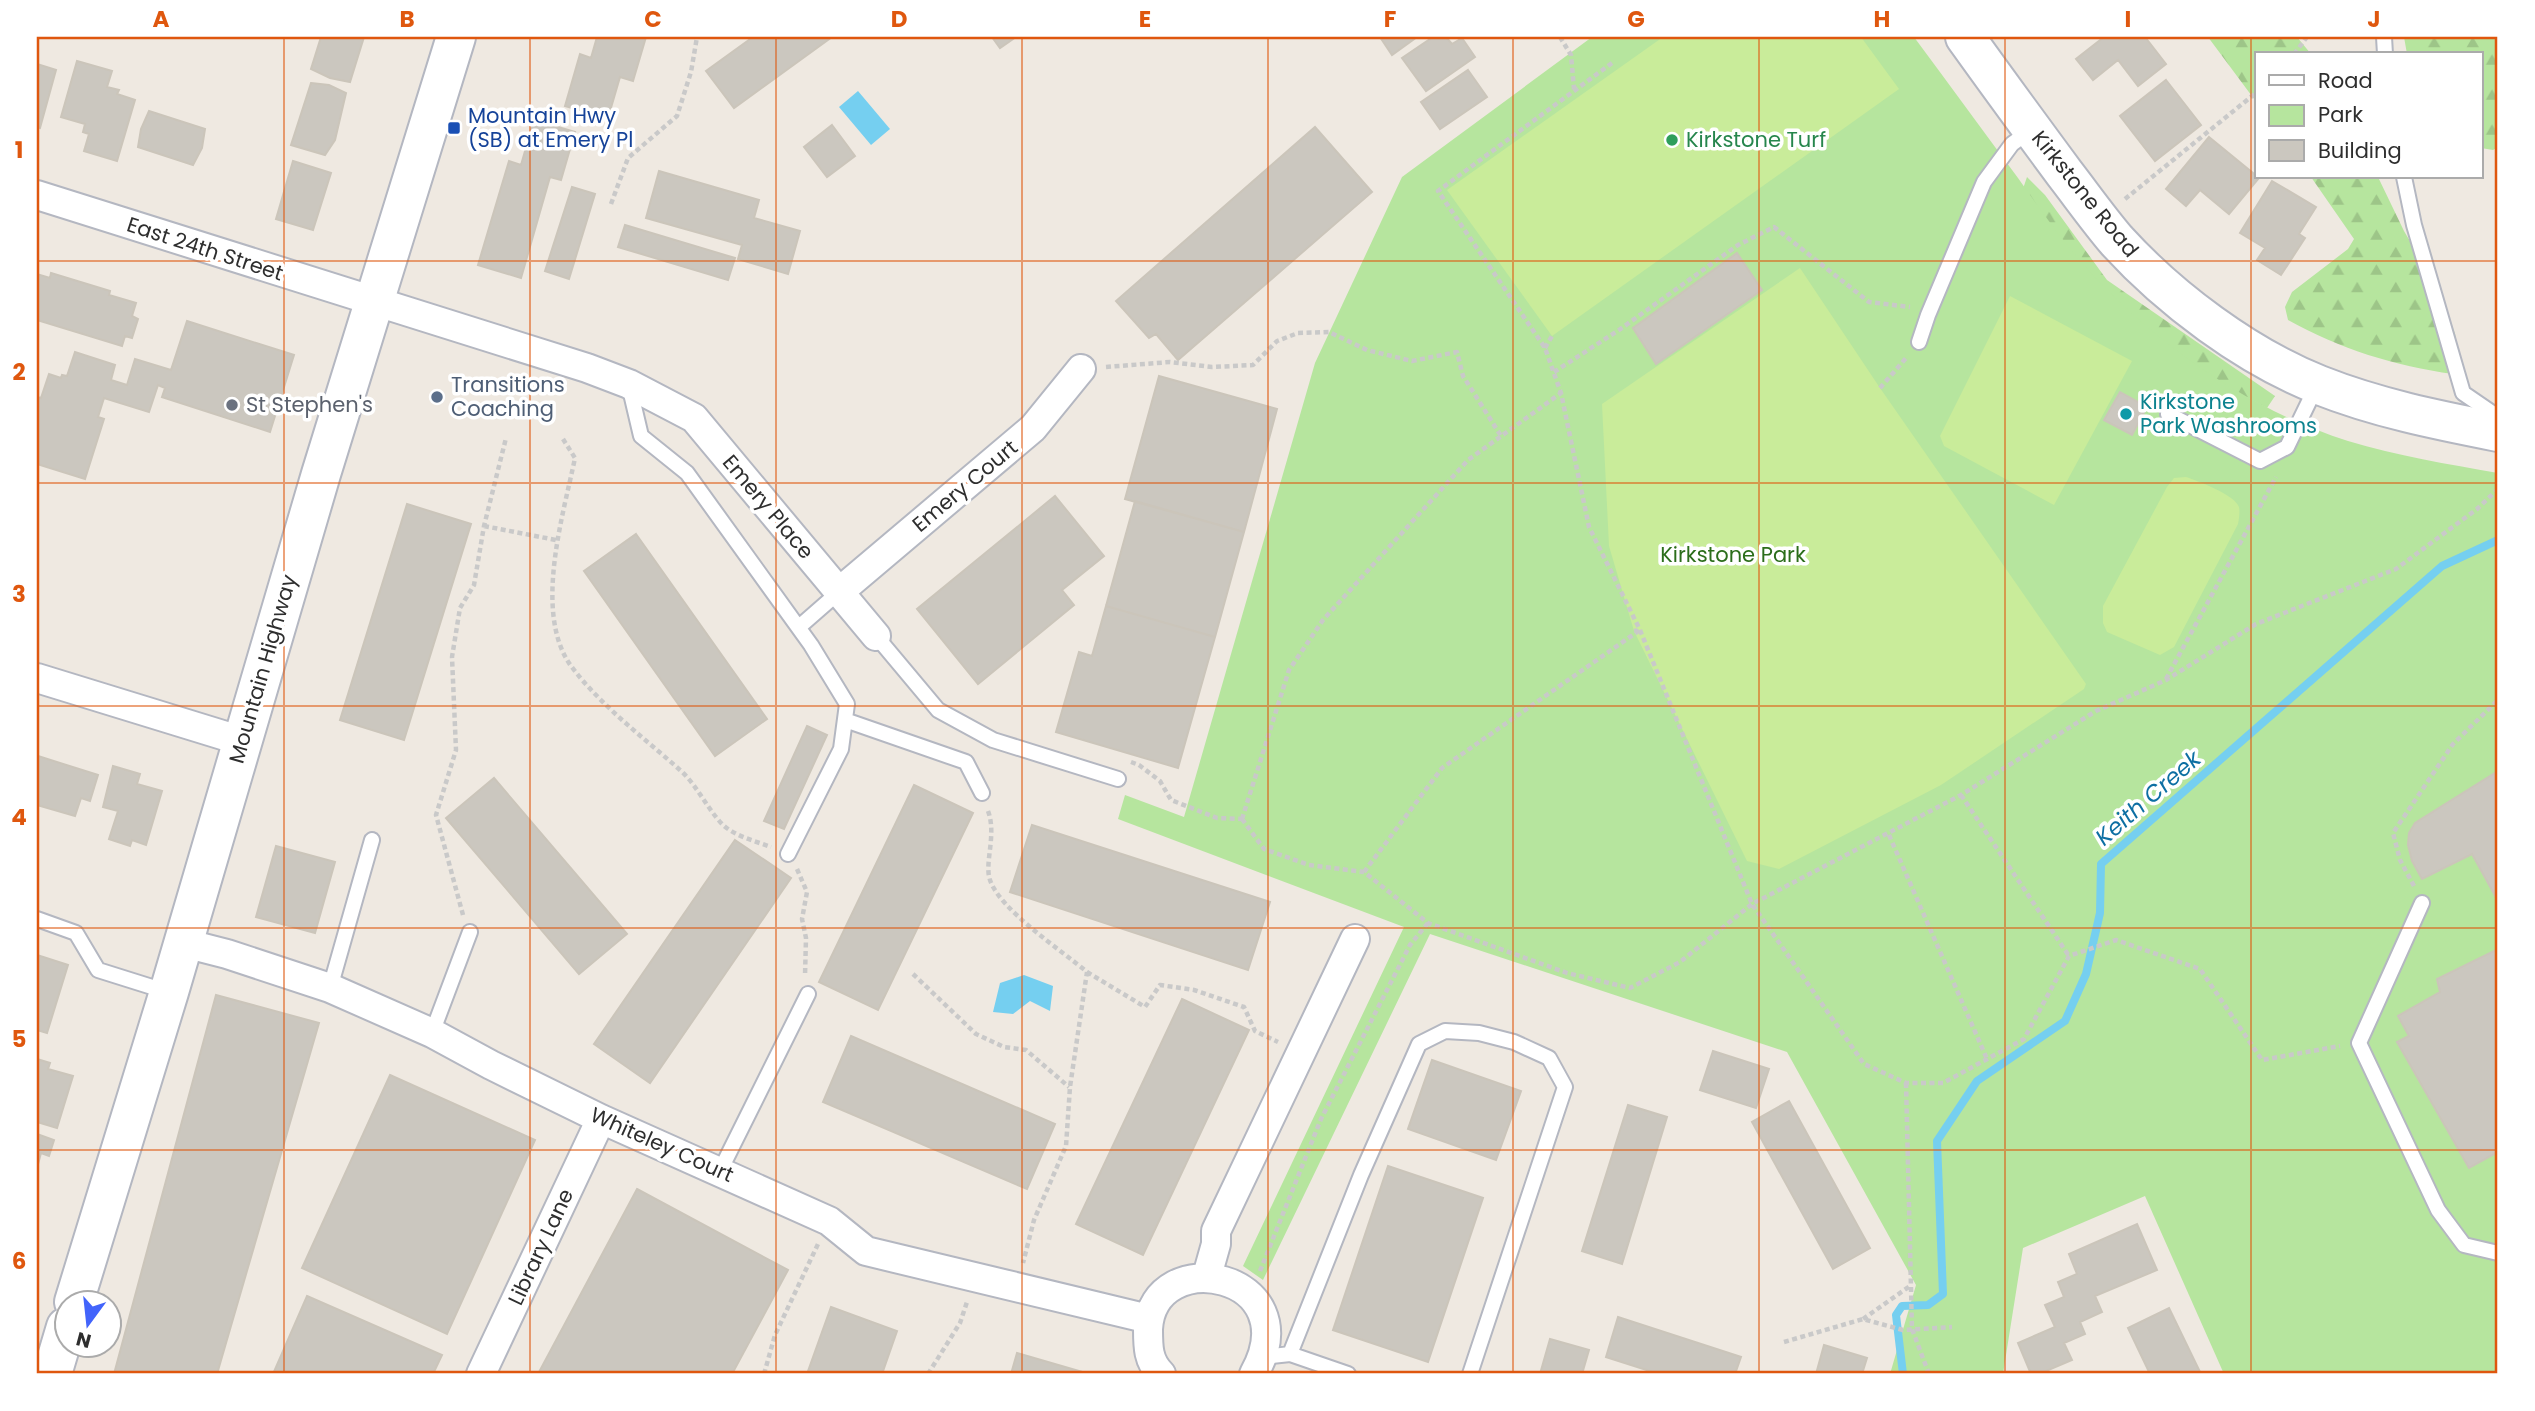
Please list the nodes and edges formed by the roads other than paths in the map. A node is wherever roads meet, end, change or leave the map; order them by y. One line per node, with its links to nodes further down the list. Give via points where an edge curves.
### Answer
1 (456, 37): 6 (main road, Mountain Highway)
2 (1965, 37): 3 (main road, Kirkstone Road)
3 (2032, 129): 7 (lane, via 2012,144 1984,182); 10 (main road, Kirkstone Road, via 2118,242 2180,300 2227,335)
4 (2404, 178): 12 (lane, via 2463,393)
5 (37, 195): 6 (street, East 24th Street)
6 (373, 302): 9 (street, Emery Place); 19 (main road, Mountain Highway)
7 (1919, 342)
8 (1080, 369): 14 (street, Emery Court, via 1033,428)
9 (629, 384): 14 (street, Emery Place, via 694,418); 15 (lane, via 641,436 687,473)
10 (2317, 384): 11 (lane, via 2287,447 2260,461); 13 (main road, Kirkstone Road, via 2406,412)
11 (2168, 414)
12 (2498, 417)
13 (2498, 432)
14 (839, 592): 15 (lane); 16 (street, Emery Place)
15 (799, 627): 18 (lane, via 847,704)
16 (876, 636): 20 (lane, Emery Place, via 938,710 993,740)
17 (37, 678): 19 (street)
18 (845, 720): 21 (lane, via 966,762); 23 (lane, via 841,749)
19 (242, 741): 28 (main road, Mountain Highway)
20 (1118, 779)
21 (982, 793)
22 (372, 840): 29 (lane)
23 (788, 853)
24 (2422, 903): 35 (lane, via 2359,1042 2438,1210 2463,1245)
25 (37, 919): 30 (lane, via 76,933 99,971)
26 (470, 932): 32 (lane)
27 (1355, 939): 36 (street, via 1216,1231)
28 (184, 943): 29 (street, Whiteley Court); 30 (main road, Mountain Highway)
29 (330, 988): 32 (street, Whiteley Court)
30 (169, 992): 37 (main road, Mountain Highway)
31 (808, 994): 34 (lane)
32 (432, 1032): 33 (street, Whiteley Court)
33 (601, 1119): 34 (street, Whiteley Court); 40 (street, Library Lane)
34 (720, 1171): 38 (street, Whiteley Court, via 829,1221 866,1251)
35 (2498, 1253)
36 (1207, 1276): 38 (street, via 1177,1284 1161,1297); 39 (street, via 1230,1281 1250,1294 1267,1332)
37 (79, 1288)
38 (1149, 1319): 41 (street, via 1147,1350)
39 (1269, 1362): 42 (lane); 43 (lane, via 1419,1044 1445,1031 1479,1033 1549,1058 1565,1087)
40 (481, 1374)
41 (1161, 1374)
42 (1348, 1374)
43 (1470, 1374)

